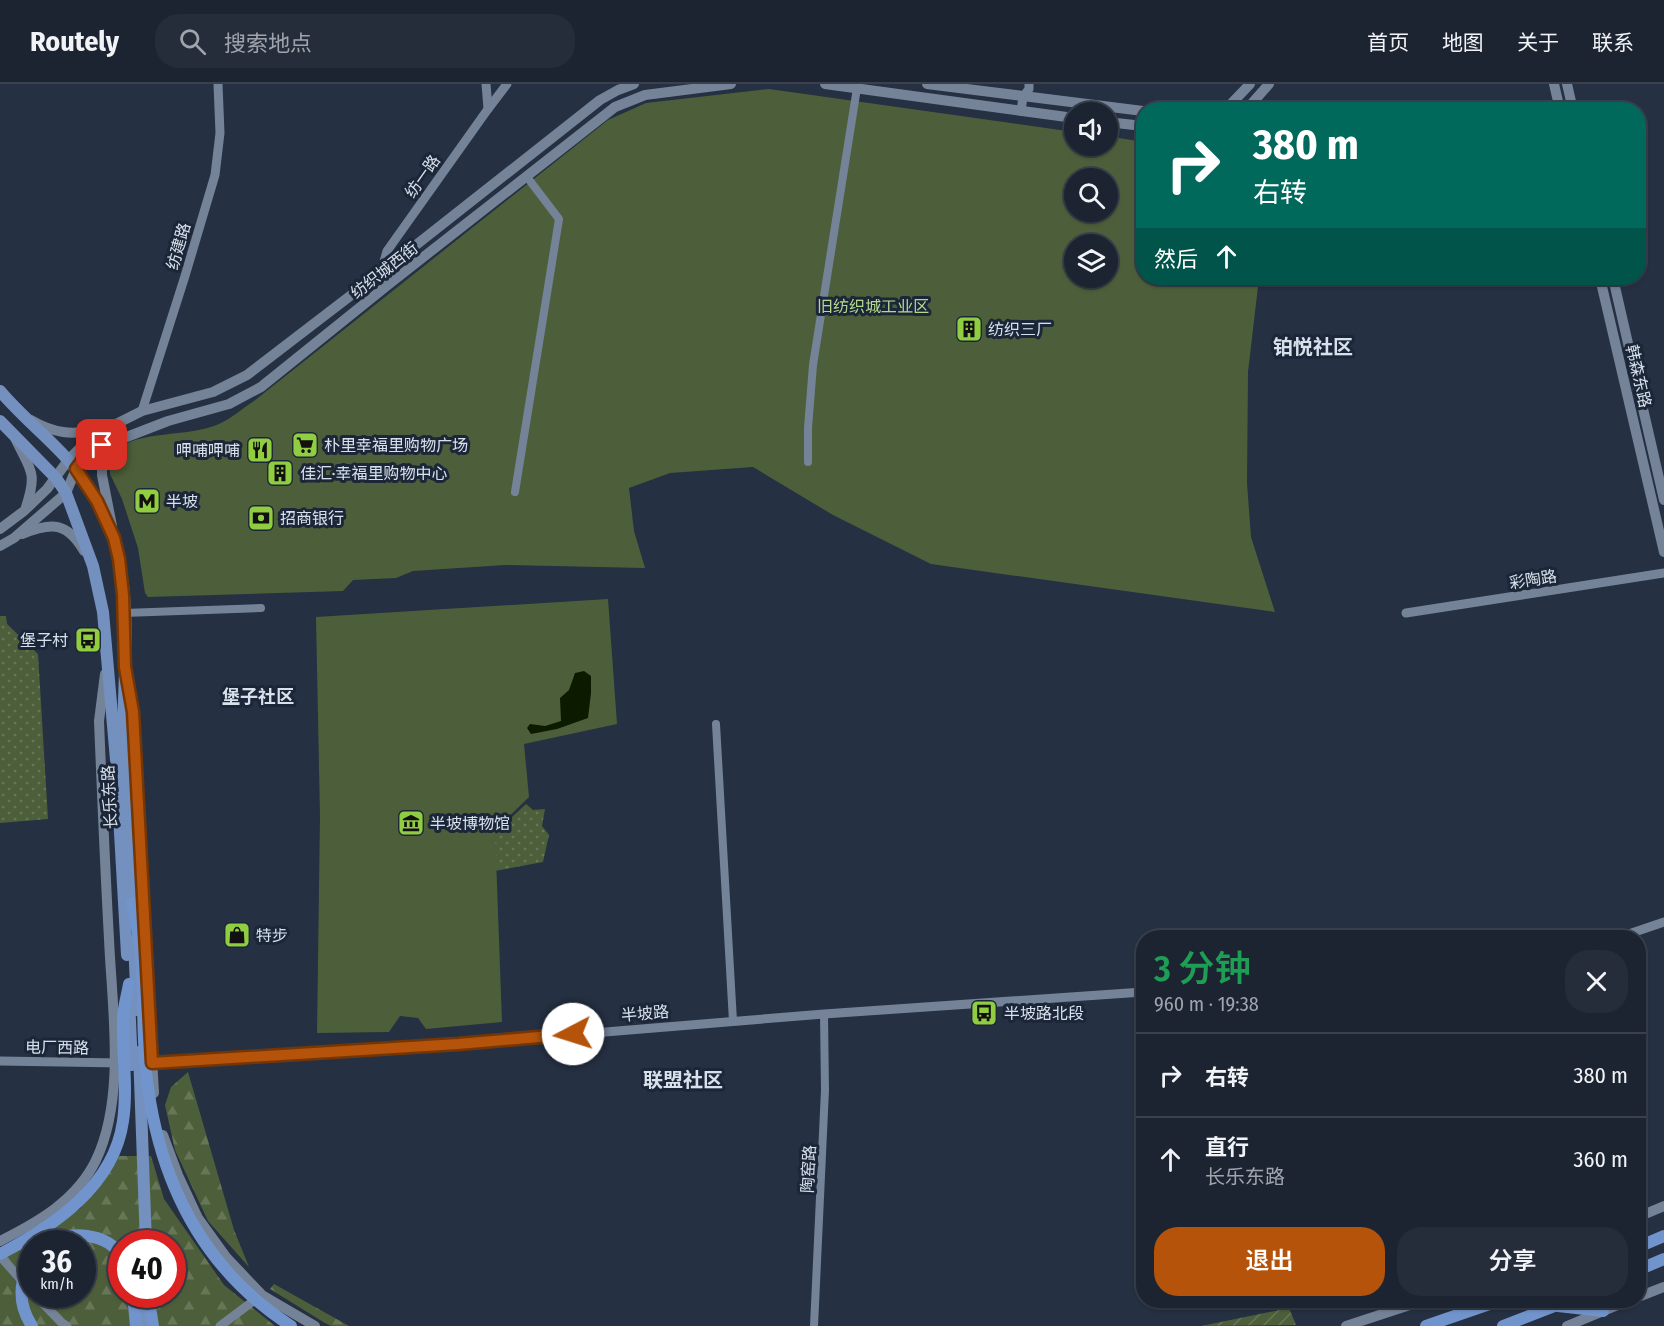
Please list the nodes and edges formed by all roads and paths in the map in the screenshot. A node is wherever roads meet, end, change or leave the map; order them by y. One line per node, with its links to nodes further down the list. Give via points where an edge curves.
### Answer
1 (218, 84): 31 (street, 纺建路, via 220,132 215,175)
2 (486, 84): 19 (street)
3 (507, 84): 19 (street, 纺一路)
4 (634, 84): 26 (main road, 纺织城西街, via 600,100)
5 (731, 84): 25 (main road, 纺织城西街, via 645,95 625,102)
6 (825, 84): 13 (main road)
7 (927, 84): 14 (main road)
8 (1029, 84): 14 (street)
9 (1250, 84): 15 (main road)
10 (1269, 84): 16 (main road)
11 (1554, 84): 17 (main road)
12 (1567, 84): 18 (main road)
13 (857, 88): 21 (main road); 37 (street, via 813,365)
14 (1023, 97): 20 (main road); 21 (street)
15 (1233, 102)
16 (1253, 102)
17 (1558, 102)
18 (1571, 102)
19 (488, 109): 26 (street, 纺一路, via 387,251)
20 (1136, 110)
21 (1021, 111): 22 (main road)
22 (1064, 117)
23 (1118, 123): 24 (main road)
24 (1136, 125)
25 (527, 177): 27 (main road, 纺织城西街); 40 (street, via 559,219)
26 (381, 272): 27 (street); 31 (main road, 纺织城西街, via 247,375 213,392)
27 (389, 284): 36 (main road, 纺织城西街, via 244,397)
28 (1602, 285): 48 (main road, 韩森东路)
29 (1615, 285): 42 (main road, 韩森东路)
30 (0, 391): 32 (main road, 长乐东路)
31 (142, 411): 34 (main road, 纺织城西街)
32 (26, 417): 34 (main road, via 52,430 73,434); 38 (main road, 长乐东路)
33 (0, 421): 35 (main road, 长乐东路)
34 (114, 424): 38 (main road, 纺织城西街, via 85,441)
35 (12, 432): 39 (main road, 长乐东路); 43 (main road, via 33,474)
36 (110, 443): 38 (main road, 纺织城西街); 46 (main road, via 102,475)
37 (808, 462)
38 (72, 464): 39 (main road); 41 (main road, 纺织城西街); 46 (main road, 长乐东路, via 97,501)
39 (56, 478): 41 (main road, 长乐东路); 43 (main road)
40 (515, 492)
41 (66, 493): 45 (main road); 49 (main road, 长乐东路)
42 (1664, 500)
43 (24, 511): 44 (main road)
44 (0, 529)
45 (14, 538): 47 (main road); 49 (main road, via 40,527 64,528 79,542)
46 (114, 538): 52 (main road, 长乐东路)
47 (0, 546)
48 (1664, 552)
49 (93, 566): 54 (main road, 长乐东路, via 103,612)
50 (1664, 573): 53 (street, 彩陶路)
51 (261, 608): 52 (street)
52 (124, 613): 55 (main road, 长乐东路)
53 (1406, 614)
54 (106, 667): 57 (main road, 长乐东路); 66 (main road, via 99,721)
55 (125, 667): 57 (main road, 长乐东路); 67 (main road, via 133,712)
56 (716, 724): 64 (street)
57 (119, 752): 58 (main road, 长乐东路); 61 (main road, 长乐东路)
58 (132, 903): 71 (main road, 长乐东路); 99 (highway, via 140,947 148,1087 174,1189 219,1262 243,1289)
59 (1664, 922): 60 (street)
60 (1640, 930)
61 (129, 984): 70 (main road, 长乐东路); 75 (highway, via 123,1017 123,1121 117,1146 102,1176 73,1206 46,1229)
62 (1136, 992): 63 (street, 半坡路)
63 (824, 1014): 64 (street, 半坡路); 101 (street, 陶窑路, via 825,1090)
64 (734, 1021): 67 (street, 半坡路, via 458,1044)
65 (0, 1061): 66 (street, 电厂西路)
66 (114, 1063): 67 (street, 半坡路); 73 (main road, via 110,1122 87,1175 56,1208)
67 (152, 1063): 80 (main road, via 160,1124 184,1189 198,1218 226,1257)
68 (1664, 1206): 69 (main road)
69 (1646, 1214)
70 (138, 1230)
71 (145, 1230)
72 (1664, 1236): 74 (highway)
73 (0, 1241)
74 (1646, 1244)
75 (0, 1255): 78 (street)
76 (1664, 1259): 77 (highway)
77 (1646, 1267)
78 (18, 1276)
79 (1664, 1287): 81 (main road)
80 (262, 1295): 98 (street); 100 (main road)
81 (1646, 1295)
82 (23, 1308): 93 (highway)
83 (48, 1308): 94 (street)
84 (134, 1308): 95 (highway)
85 (141, 1308): 96 (main road)
86 (150, 1308): 97 (highway)
87 (1401, 1308): 102 (main road)
88 (1478, 1308): 103 (highway)
89 (1552, 1308): 104 (highway)
90 (1576, 1308): 92 (highway)
91 (1611, 1308): 92 (main road)
92 (1604, 1311): 105 (main road)
93 (32, 1326)
94 (67, 1326)
95 (136, 1326)
96 (142, 1326)
97 (152, 1326)
98 (220, 1326)
99 (291, 1326)
100 (315, 1326)
101 (814, 1326)
102 (1346, 1326)
103 (1426, 1326)
104 (1503, 1326)
105 (1567, 1326)

